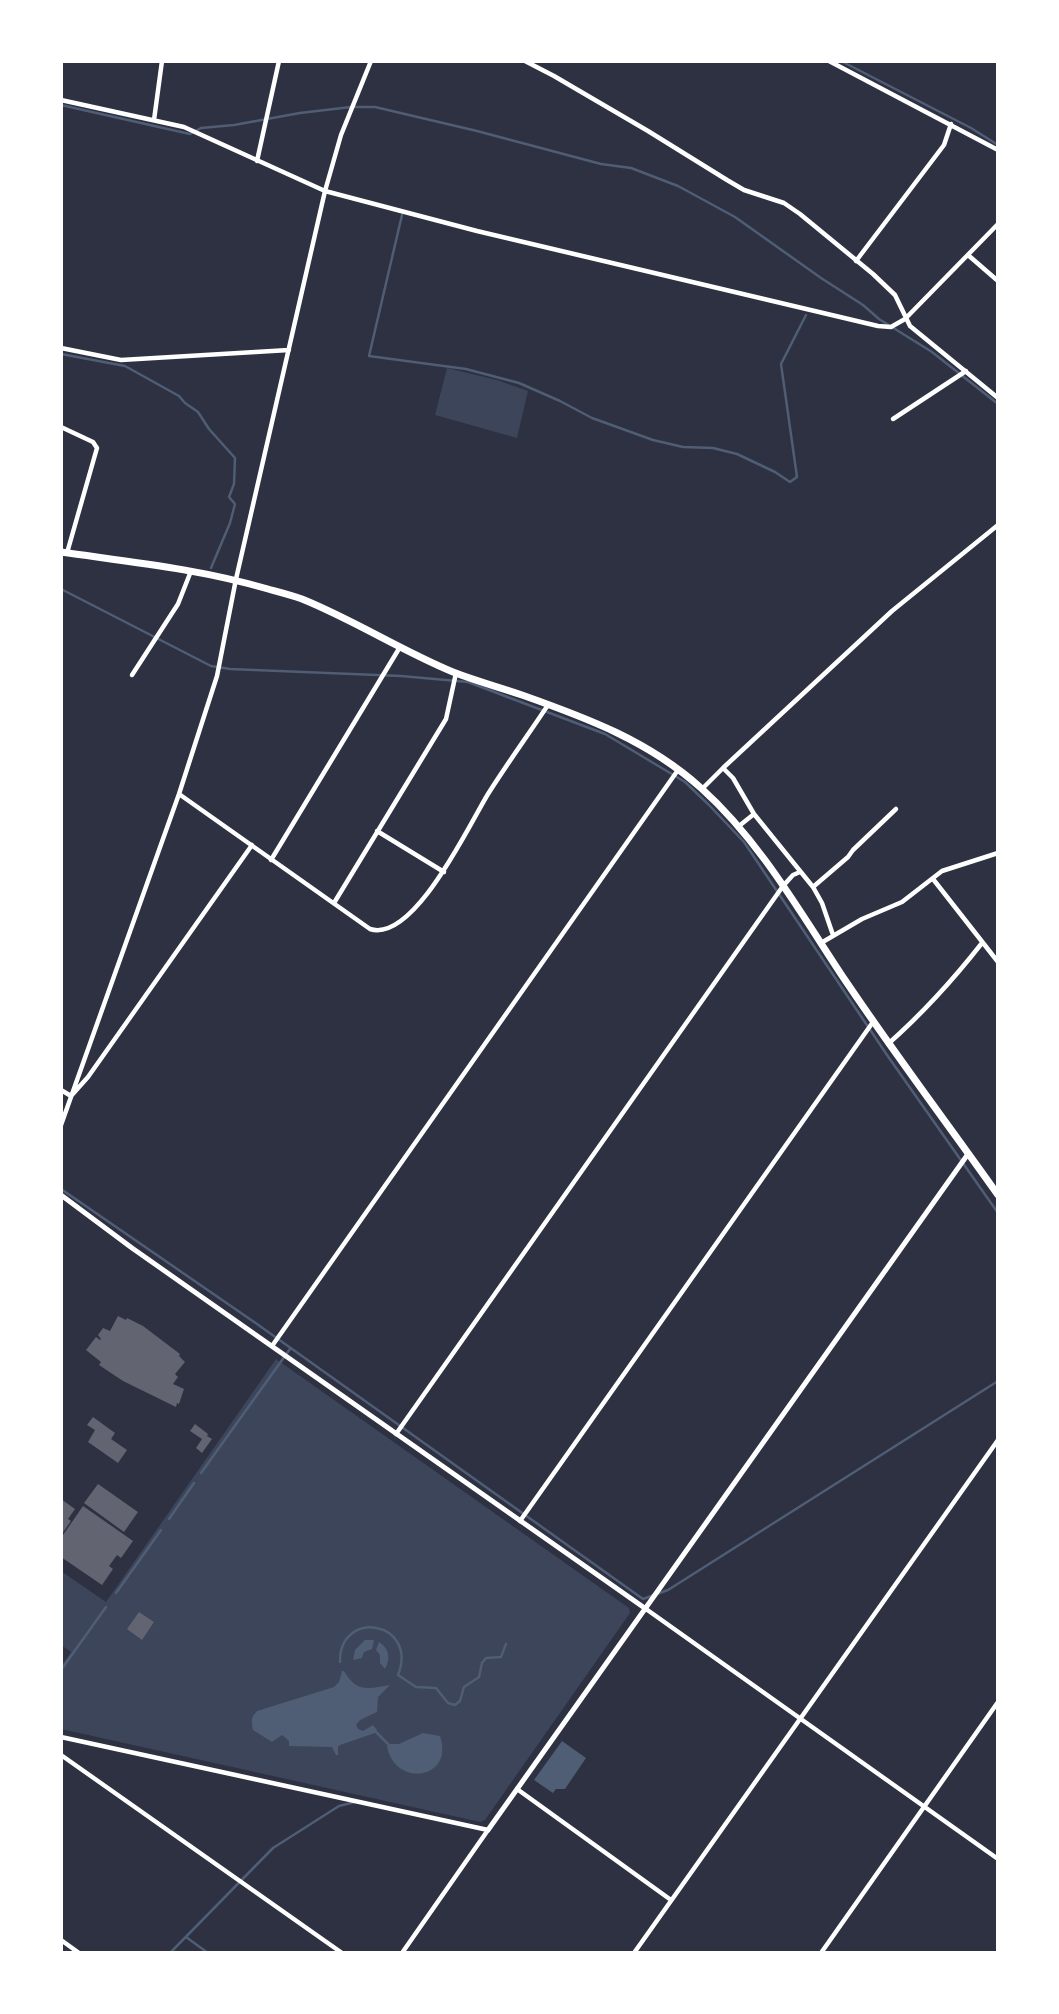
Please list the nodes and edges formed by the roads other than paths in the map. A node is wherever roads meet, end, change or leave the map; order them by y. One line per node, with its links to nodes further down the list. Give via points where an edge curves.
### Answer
1 (162, 61): 7 (street)
2 (279, 61): 10 (street)
3 (371, 61): 11 (street, via 341,135)
4 (524, 61): 14 (street, via 744,190 784,203)
5 (829, 61): 8 (street)
6 (61, 100): 7 (street)
7 (153, 120): 10 (street, via 184,127)
8 (951, 124): 9 (street); 14 (street, via 944,145)
9 (998, 150)
10 (257, 161): 11 (street)
11 (325, 191): 16 (street, via 878,326 891,327); 18 (street)
12 (998, 224): 13 (street)
13 (968, 255): 15 (street); 16 (street)
14 (856, 261): 16 (street, via 895,295)
15 (998, 281)
16 (905, 320): 19 (street)
17 (61, 348): 18 (street, via 121,360)
18 (289, 350): 26 (street)
19 (966, 371): 20 (street); 21 (street)
20 (998, 398)
21 (893, 419)
22 (61, 427): 24 (street, via 97,448)
23 (998, 525): 31 (street, via 892,611)
24 (64, 552): 25 (main road)
25 (191, 570): 26 (main road); 29 (street, via 178,604)
26 (236, 579): 27 (main road, via 300,598); 34 (street, via 217,676)
27 (400, 646): 28 (main road); 41 (street)
28 (456, 673): 30 (main road); 38 (street, via 446,719)
29 (132, 675)
30 (548, 705): 32 (main road, via 630,738); 42 (street)
31 (723, 768): 33 (street); 36 (street)
32 (678, 769): 33 (main road); 62 (street)
33 (702, 789): 37 (main road)
34 (179, 794): 39 (street); 55 (street)
35 (896, 809): 46 (street)
36 (754, 814): 37 (street); 43 (street)
37 (738, 826): 45 (main road)
38 (377, 831): 42 (street); 47 (street)
39 (252, 845): 41 (street); 55 (street)
40 (998, 853): 44 (street, via 942,871)
41 (271, 860): 47 (street)
42 (443, 872): 47 (street, via 407,917 390,928 370,929)
43 (800, 872): 45 (street); 46 (street)
44 (933, 879): 48 (street, via 902,902); 50 (street)
45 (783, 886): 49 (main road); 63 (street)
46 (813, 887): 48 (street)
47 (334, 903)
48 (833, 935): 49 (street)
49 (821, 943): 52 (main road)
50 (982, 943): 51 (street); 53 (street, via 918,1018)
51 (998, 962)
52 (873, 1021): 53 (main road); 65 (street)
53 (888, 1044): 57 (main road)
54 (61, 1090): 55 (street)
55 (71, 1096): 56 (street)
56 (61, 1125)
57 (968, 1154): 59 (main road); 66 (street)
58 (998, 1178): 59 (street)
59 (989, 1183): 61 (main road)
60 (61, 1195): 62 (street)
61 (998, 1195)
62 (272, 1346): 63 (street)
63 (396, 1434): 65 (street)
64 (998, 1440): 68 (street)
65 (520, 1521): 66 (street)
66 (646, 1609): 68 (street); 71 (street)
67 (998, 1702): 72 (street)
68 (801, 1718): 72 (street); 75 (street)
69 (61, 1737): 73 (street)
70 (61, 1755): 78 (street)
71 (517, 1789): 73 (street); 75 (street)
72 (924, 1807): 74 (street); 81 (street)
73 (488, 1830): 79 (street)
74 (998, 1859)
75 (671, 1900): 80 (street)
76 (61, 1940): 77 (street)
77 (79, 1953)
78 (342, 1953)
79 (402, 1953)
80 (634, 1953)
81 (821, 1953)

